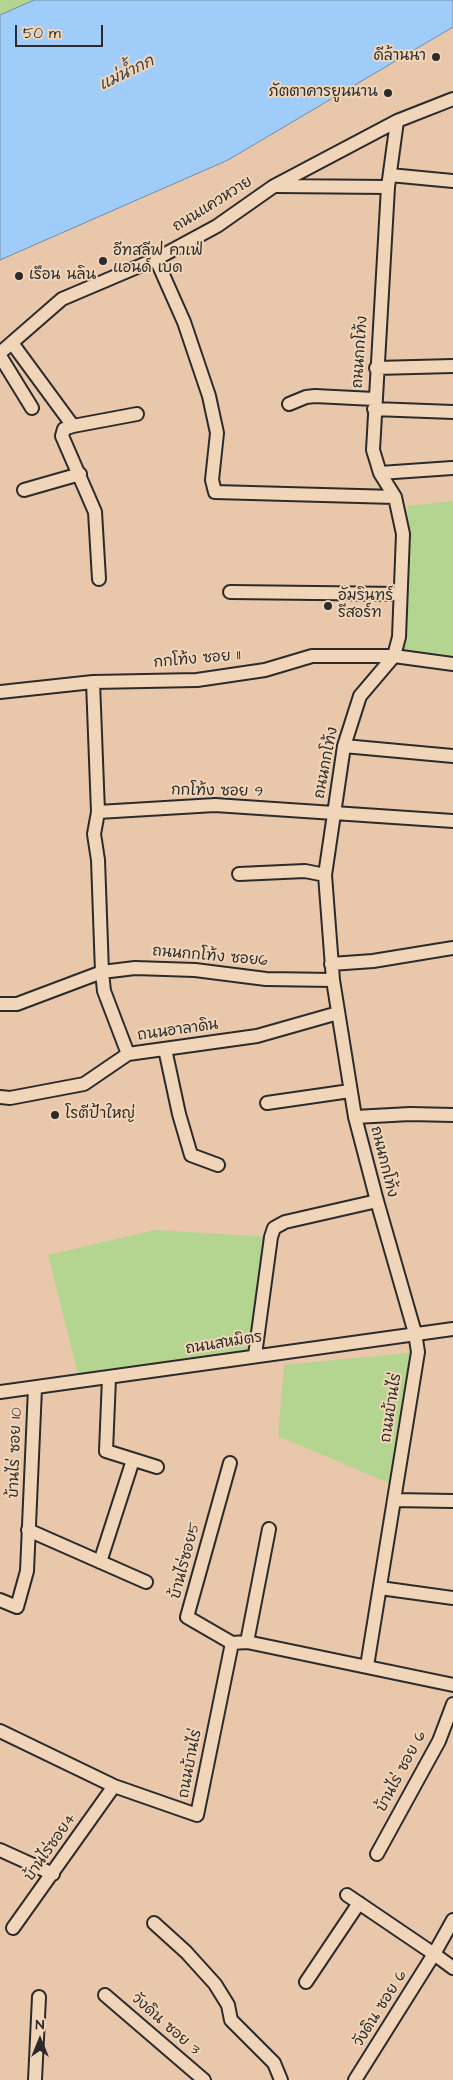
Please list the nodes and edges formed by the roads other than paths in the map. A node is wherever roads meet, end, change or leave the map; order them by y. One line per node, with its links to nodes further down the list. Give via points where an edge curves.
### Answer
1 (453, 99): 2 (street, ถนนแควหวาย)
2 (397, 121): 3 (street, ถนนกกโท้ง); 5 (street, ถนนแควหวาย)
3 (390, 181): 4 (street); 5 (street); 10 (street, ถนนกกโท้ง)
4 (453, 181)
5 (274, 186): 6 (street, ถนนแควหวาย, via 218,226)
6 (156, 259): 7 (street, ถนนแควหวาย, via 62,299); 21 (street, via 184,322 209,396 217,433 212,480 215,492)
7 (12, 343): 8 (street, ถนนแควหวาย); 16 (street)
8 (0, 354): 13 (street)
9 (453, 366): 10 (street)
10 (376, 368): 12 (street, ถนนกกโท้ง)
11 (289, 404): 12 (street, via 315,396)
12 (374, 404): 14 (street); 18 (street, ถนนกกโท้ง, via 373,450)
13 (32, 408)
14 (453, 412)
15 (137, 414): 16 (street)
16 (73, 426): 19 (street, via 64,429 62,436)
17 (452, 468): 18 (street)
18 (380, 473): 21 (street, ถนนกกโท้ง)
19 (80, 474): 20 (street); 22 (street, via 95,512)
20 (24, 490)
21 (395, 497): 24 (street, ถนนกกโท้ง, via 403,534)
22 (99, 579)
23 (230, 592): 24 (street)
24 (400, 594): 25 (street, ถนนกกโท้ง, via 399,637)
25 (394, 656): 26 (street, กกโท้ง ซอย 11); 27 (street, กกโท้ง ซอย 11, via 312,656 265,670 197,680); 29 (street, ถนนกกโท้ง, via 360,696)
26 (453, 664)
27 (93, 682): 28 (street, กกโท้ง ซอย 11); 31 (street)
28 (0, 692)
29 (344, 746): 30 (street); 32 (street, ถนนกกโท้ง)
30 (453, 756)
31 (98, 812): 32 (street, กกโท้ง ซอย 9, via 215,805); 38 (street, via 94,834)
32 (335, 814): 33 (street, กกโท้ง ซอย 9); 35 (street, ถนนกกโท้ง)
33 (453, 821)
34 (239, 874): 35 (street, via 305,870)
35 (325, 875): 37 (street, ถนนกกโท้ง)
36 (453, 948): 37 (street)
37 (331, 964): 39 (street, ถนนกกโท้ง)
38 (102, 972): 39 (street, ถนนกกโท้ง ซอย6, via 135,968 195,970 266,978); 40 (street, ถนนกกโท้ง ซอย6, via 17,1004); 43 (street, via 104,991)
39 (333, 980): 41 (street, ถนนกกโท้ง)
40 (0, 1004)
41 (338, 1014): 42 (street, ถนนอาลาดิน, via 257,1036); 44 (street, ถนนกกโท้ง)
42 (165, 1049): 43 (street, ถนนอาลาดิน); 49 (street, via 191,1155)
43 (128, 1054): 45 (street, ถนนอาลาดิน, via 84,1084 10,1098)
44 (350, 1091): 46 (street); 48 (street, ถนนกกโท้ง)
45 (0, 1097)
46 (267, 1103)
47 (453, 1115): 48 (street)
48 (355, 1117): 50 (street, ถนนกกโท้ง)
49 (218, 1165)
50 (377, 1201): 52 (street, ถนนกกโท้ง); 53 (street, via 285,1222 274,1228)
51 (453, 1329): 52 (street, ถนนสหมิตร)
52 (415, 1333): 53 (street, ถนนสหมิตร); 60 (street, ถนนบ้านไร่, via 418,1352)
53 (255, 1355): 54 (street, ถนนสหมิตร)
54 (109, 1378): 55 (street, ถนนสหมิตร); 57 (street, via 106,1451)
55 (35, 1388): 56 (street, ถนนสหมิตร); 63 (street, บ้านไร่ ซอย 10)
56 (0, 1392)
57 (133, 1460): 59 (street); 64 (street)
58 (230, 1463): 70 (street, บ้านไร่ซอย5, via 187,1617)
59 (157, 1467)
60 (394, 1500): 61 (street); 66 (street, ถนนบ้านไร่)
61 (453, 1501)
62 (269, 1529): 69 (street)
63 (28, 1530): 64 (street); 68 (street, บ้านไร่ ซอย 10, via 27,1571 18,1607)
64 (100, 1562): 65 (street)
65 (146, 1582)
66 (380, 1588): 67 (street); 71 (street, ถนนบ้านไร่)
67 (453, 1598)
68 (0, 1600)
69 (247, 1642): 70 (street); 71 (street)
70 (232, 1643): 75 (street, ถนนบ้านไร่, via 197,1815)
71 (367, 1666): 72 (street)
72 (453, 1685)
73 (453, 1704): 77 (street, บ้านไร่ ซอย 6, via 439,1741)
74 (1, 1733): 75 (street, ถนนบ้านไร่)
75 (114, 1786): 78 (street, บ้านไร่ซอย4)
76 (0, 1850): 78 (street)
77 (377, 1854)
78 (53, 1874): 83 (street, บ้านไร่ซอย4)
79 (347, 1895): 80 (street)
80 (359, 1903): 84 (street); 86 (street)
81 (453, 1920): 84 (street, วังดิน ซอย 6)
82 (154, 1923): 91 (street, via 215,1984 228,2005 231,2020 274,2063)
83 (13, 1928)
84 (434, 1954): 85 (street); 92 (street, วังดิน ซอย 6)
85 (453, 1968)
86 (306, 1982)
87 (105, 1995): 90 (street, วังดิน ซอย 3)
88 (39, 1997): 89 (street)
89 (35, 2080)
90 (204, 2080)
91 (281, 2080)
92 (356, 2080)

